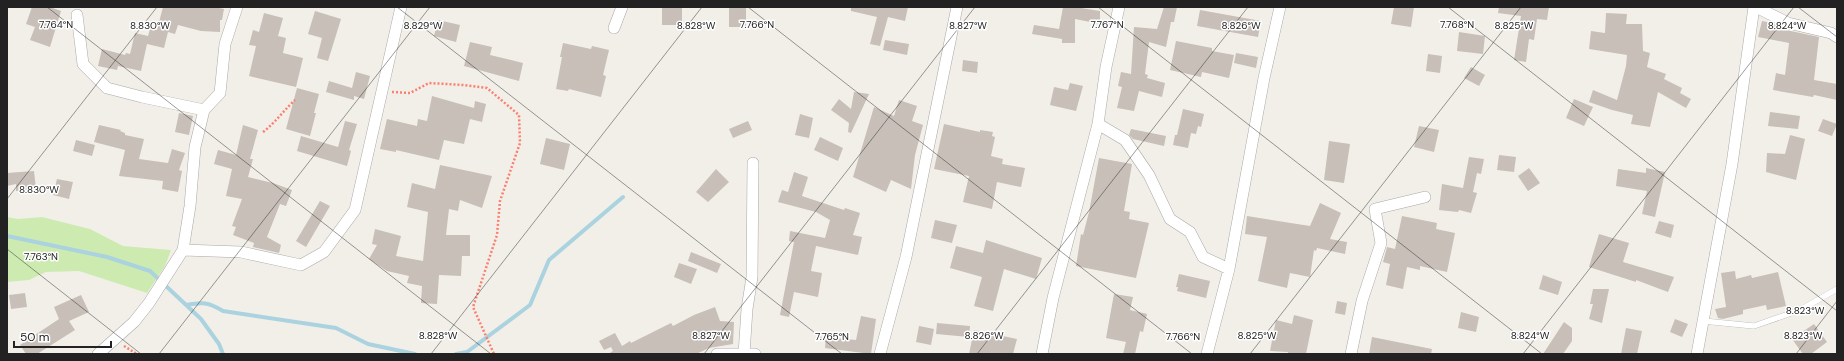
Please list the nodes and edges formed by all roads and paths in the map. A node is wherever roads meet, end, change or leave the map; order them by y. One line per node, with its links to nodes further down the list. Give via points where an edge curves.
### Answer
1 (237, 7): 13 (street, via 225,44 220,93)
2 (401, 7): 11 (street)
3 (622, 7): 9 (street)
4 (957, 7): 26 (street, via 906,257)
5 (1119, 7): 14 (street, via 1106,67)
6 (1280, 7): 19 (street, via 1264,78)
7 (1755, 7): 10 (street, via 1788,23 1831,33); 21 (street, via 1732,164)
8 (77, 15): 13 (street, via 83,64 107,88)
9 (614, 28)
10 (1837, 37)
11 (382, 92): 18 (street, via 355,210 324,252 302,265 241,252); 23 (path, via 410,92 429,83 487,88 519,115 520,143 500,201 497,234 474,307)
12 (295, 100): 15 (path)
13 (204, 110): 18 (street, via 195,148)
14 (1098, 124): 19 (street, via 1125,140 1149,175 1170,219 1190,232 1203,257); 27 (street, via 1053,298)
15 (263, 132)
16 (754, 163): 25 (street)
17 (1425, 196): 29 (street, via 1375,209 1381,243 1362,301)
18 (183, 250): 22 (street, via 134,322)
19 (1229, 269): 28 (street)
20 (1837, 289): 21 (lane, via 1800,310 1754,326)
21 (1703, 321): 30 (street)
22 (98, 354)
23 (494, 354)
24 (717, 354): 25 (street)
25 (748, 354)
26 (880, 354)
27 (1042, 354)
28 (1207, 354)
29 (1351, 354)
30 (1697, 354)

